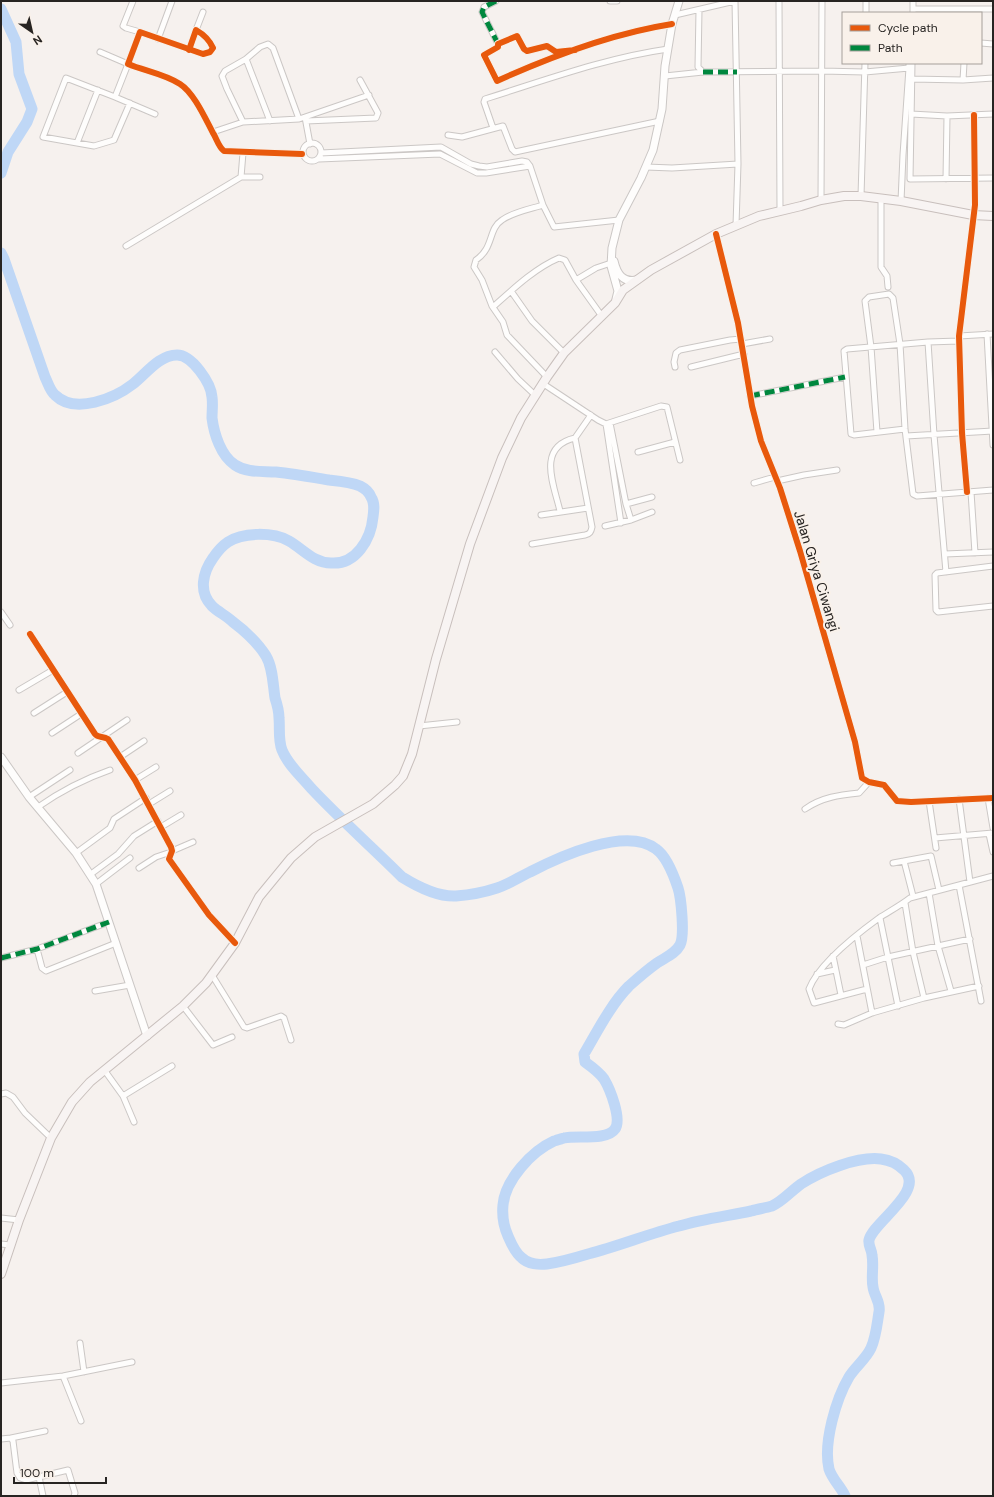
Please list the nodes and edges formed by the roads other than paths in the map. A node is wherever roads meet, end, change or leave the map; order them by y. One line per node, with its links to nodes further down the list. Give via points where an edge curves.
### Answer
1 (133, 1): 20 (street, via 123,26)
2 (172, 1): 21 (street)
3 (496, 1): 23 (street, via 484,7 482,12)
4 (610, 1): 5 (street)
5 (617, 1)
6 (680, 1): 17 (street)
7 (779, 1): 37 (street)
8 (822, 1): 34 (street)
9 (866, 1): 16 (street)
10 (913, 1): 13 (street)
11 (993, 9): 14 (street)
12 (699, 10): 17 (street); 35 (street, via 698,67); 36 (street, via 735,1)
13 (913, 11): 14 (street)
14 (963, 11)
15 (203, 12): 19 (street)
16 (866, 12)
17 (675, 15): 18 (street)
18 (672, 24): 25 (street); 27 (street, via 641,30)
19 (196, 30): 26 (street); 26 (street, via 201,32 213,48 203,54)
20 (140, 32): 21 (street); 30 (street)
21 (158, 39): 26 (street)
22 (982, 43): 24 (street)
23 (498, 44): 27 (street, via 517,36 527,51 546,46 556,52); 27 (street, via 498,47 484,55 497,81)
24 (993, 44)
25 (668, 49): 39 (street); 58 (street, via 590,66 485,99)
26 (189, 50)
27 (575, 50)
28 (100, 52): 30 (street)
29 (246, 59): 53 (street, via 260,47 268,44 272,46); 56 (street); 57 (street, via 225,71 222,76)
30 (128, 64): 45 (street); 59 (street, via 181,84)
31 (866, 64): 38 (street)
32 (964, 64): 43 (street)
33 (910, 65): 38 (street); 42 (street); 79 (street)
34 (822, 71): 37 (street); 38 (street); 78 (street)
35 (703, 72): 36 (street); 39 (street)
36 (736, 72): 37 (street); 66 (street)
37 (779, 72): 81 (street)
38 (865, 72): 76 (street)
39 (665, 76): 55 (street)
40 (993, 78): 43 (street)
41 (360, 80): 46 (street)
42 (912, 80): 43 (street); 49 (street)
43 (964, 80)
44 (98, 90): 45 (street); 61 (street); 61 (street, via 66,78 43,137)
45 (115, 96): 47 (street)
46 (369, 96): 54 (street); 54 (street, via 378,113 376,118)
47 (130, 103): 48 (street); 61 (street, via 114,140 94,146)
48 (154, 114)
49 (911, 114): 52 (street); 75 (street, via 910,179)
50 (993, 114): 51 (street)
51 (974, 115): 52 (street); 73 (street)
52 (946, 116): 75 (street)
53 (299, 119): 54 (street); 56 (street)
54 (306, 119): 62 (street)
55 (660, 120): 58 (street, via 516,152 512,149 504,126); 69 (street)
56 (270, 121): 57 (street)
57 (243, 122): 59 (street)
58 (493, 128): 60 (street, via 462,137)
59 (213, 132): 63 (street, via 224,151)
60 (448, 135)
61 (77, 143)
62 (310, 144): 64 (street, via 304,147); 65 (street, via 317,144 321,149)
63 (243, 153): 64 (street); 71 (street)
64 (302, 154): 65 (street, via 310,161)
65 (320, 156): 67 (street, via 441,148); 70 (street, via 440,154)
66 (738, 164): 69 (street); 85 (street)
67 (479, 166): 68 (street, via 522,161); 70 (street)
68 (530, 166): 70 (street); 80 (street)
69 (646, 167): 84 (street)
70 (476, 173)
71 (241, 177): 72 (street); 87 (street)
72 (260, 177)
73 (976, 178): 74 (street); 75 (street); 82 (street)
74 (993, 178)
75 (946, 179)
76 (861, 196): 77 (main road); 78 (main road)
77 (881, 198): 79 (main road); 91 (street, via 881,267 887,276)
78 (821, 200): 81 (main road)
79 (901, 201): 82 (main road)
80 (543, 205): 84 (street, via 553,226 557,228); 94 (street, via 501,220 486,251 475,262 474,267)
81 (780, 211): 85 (main road)
82 (974, 215): 83 (main road); 97 (street)
83 (993, 216)
84 (619, 220): 88 (street)
85 (736, 225): 86 (main road)
86 (716, 234): 90 (main road); 99 (street, Jalan Griya Ciwangi)
87 (126, 246)
88 (612, 262): 89 (street); 90 (street, via 626,280); 93 (street, via 612,274 618,291)
89 (576, 280): 92 (street, via 565,260 559,258); 95 (street)
90 (637, 280): 93 (main road, via 623,290)
91 (888, 287)
92 (511, 291): 94 (street); 104 (street, via 532,321)
93 (615, 303): 95 (main road)
94 (493, 308): 109 (street, via 503,322 507,335)
95 (601, 315): 104 (main road)
96 (990, 334): 97 (street); 115 (street)
97 (959, 338): 100 (street); 117 (street)
98 (770, 339): 99 (street)
99 (741, 341): 105 (street, Jalan Griya Ciwangi); 106 (street, via 730,340 680,350 676,353)
100 (928, 342): 101 (street); 118 (street)
101 (900, 344): 102 (street); 102 (street, via 893,298 889,294 869,297 865,301); 114 (street)
102 (871, 347): 108 (street, via 844,351); 116 (street)
103 (495, 352): 110 (street)
104 (564, 353): 109 (main road)
105 (744, 354): 107 (street); 111 (street, Jalan Griya Ciwangi)
106 (675, 367)
107 (691, 367)
108 (845, 377): 111 (street); 116 (street, via 851,434)
109 (544, 380): 110 (main road); 112 (street)
110 (535, 395): 157 (main road, via 506,448 479,517 455,592)
111 (750, 396): 126 (street, Jalan Griya Ciwangi, via 761,441)
112 (591, 415): 113 (street); 120 (street)
113 (608, 423): 121 (street, via 663,405 667,407); 132 (street); 138 (street)
114 (905, 430): 116 (street); 119 (street)
115 (992, 431): 117 (street); 122 (street)
116 (877, 432)
117 (962, 433): 118 (street); 129 (street)
118 (934, 435): 119 (street); 130 (street)
119 (906, 436): 130 (street, via 913,494)
120 (575, 438): 133 (street); 134 (street, via 560,445 551,460 550,472)
121 (675, 442): 123 (street); 124 (street)
122 (993, 445)
123 (638, 452)
124 (680, 460)
125 (837, 470): 126 (street)
126 (776, 479): 127 (street); 168 (street, Jalan Griya Ciwangi, via 829,650 855,742 862,778)
127 (754, 482)
128 (993, 490): 129 (street)
129 (969, 492): 130 (street); 142 (street)
130 (940, 494): 143 (street)
131 (652, 497): 132 (street)
132 (626, 504): 137 (street)
133 (588, 508): 134 (street); 140 (street, via 592,527 589,534)
134 (560, 511): 136 (street)
135 (652, 512): 137 (street)
136 (541, 515)
137 (631, 520): 138 (street)
138 (621, 523): 139 (street)
139 (605, 526)
140 (532, 544)
141 (993, 552): 142 (street)
142 (975, 553): 143 (street)
143 (945, 554): 145 (street)
144 (993, 566): 145 (street)
145 (946, 572): 146 (street, via 937,573 935,576 938,612)
146 (993, 606)
147 (1, 612): 148 (street)
148 (10, 625)
149 (30, 634): 150 (street)
150 (53, 670): 151 (street); 152 (street)
151 (19, 690)
152 (66, 692): 153 (street); 154 (street)
153 (34, 713)
154 (81, 714): 158 (street); 159 (street, via 94,734)
155 (127, 720): 159 (street)
156 (458, 722): 157 (street)
157 (419, 726): 208 (main road, via 403,776 373,804 315,837 291,858 259,897)
158 (52, 733)
159 (103, 736): 161 (street); 163 (street)
160 (144, 741): 163 (street)
161 (78, 753)
162 (1, 757): 170 (street)
163 (120, 757): 167 (street)
164 (156, 767): 167 (street)
165 (70, 770): 170 (street)
166 (110, 770): 176 (street, via 85,779)
167 (135, 780): 171 (street)
168 (869, 782): 174 (street, via 884,784 897,801); 177 (street, via 860,794 828,797)
169 (170, 791): 175 (street)
170 (28, 797): 176 (street)
171 (146, 798): 175 (street); 189 (street, via 114,819 110,828)
172 (990, 798): 173 (street); 181 (street)
173 (959, 799): 174 (street); 183 (street)
174 (929, 801): 184 (street)
175 (149, 804): 179 (street)
176 (38, 807): 189 (street)
177 (805, 809)
178 (181, 815): 180 (street)
179 (158, 821): 180 (street); 194 (street, via 134,836 118,854)
180 (161, 828): 187 (street)
181 (993, 828)
182 (991, 834): 183 (street); 188 (street)
183 (963, 835): 184 (street); 196 (street)
184 (935, 838): 186 (street)
185 (193, 842): 187 (street)
186 (936, 848)
187 (171, 852): 193 (street, via 156,856); 208 (street, via 169,859 189,888 214,922)
188 (993, 852)
189 (76, 853): 194 (street)
190 (130, 858): 197 (street)
191 (904, 861): 192 (street); 199 (street, via 931,856); 201 (street)
192 (893, 863)
193 (139, 868)
194 (91, 874): 197 (street)
195 (993, 876): 196 (street)
196 (970, 882): 198 (street)
197 (96, 884): 204 (street)
198 (959, 885): 199 (street); 206 (street)
199 (939, 890): 200 (street)
200 (929, 893): 201 (street); 209 (street)
201 (913, 896): 202 (street)
202 (905, 902): 203 (street); 211 (street)
203 (880, 918): 205 (street); 213 (street)
204 (109, 922): 207 (street); 210 (street)
205 (857, 936): 212 (street); 215 (street)
206 (970, 939): 209 (street); 220 (street)
207 (116, 943): 210 (street, via 46,971 42,968); 219 (street)
208 (235, 943): 218 (main road)
209 (938, 946): 211 (street); 222 (street)
210 (38, 949): 214 (street)
211 (912, 952): 213 (street); 225 (street)
212 (833, 956): 216 (street); 217 (street)
213 (888, 957): 215 (street); 228 (street)
214 (1, 958)
215 (863, 965): 221 (street)
216 (835, 970): 217 (street); 224 (street)
217 (817, 974): 224 (street, via 809,989 814,1003)
218 (212, 975): 227 (main road); 233 (street, via 244,1027 281,1016)
219 (130, 985): 223 (street); 231 (street)
220 (979, 986): 222 (street); 226 (street)
221 (868, 989): 224 (street); 229 (street)
222 (951, 991): 225 (street)
223 (94, 992)
224 (841, 995)
225 (924, 998): 228 (street)
226 (981, 1001)
227 (183, 1006): 231 (main road); 232 (street, via 213,1045)
228 (898, 1006): 229 (street)
229 (872, 1013): 230 (street, via 844,1025)
230 (838, 1024)
231 (147, 1036): 235 (main road)
232 (232, 1037)
233 (291, 1040)
234 (172, 1066): 237 (street)
235 (105, 1070): 237 (street); 239 (main road, via 83,1088)
236 (1, 1094): 239 (street, via 6,1093 13,1097 25,1113)
237 (122, 1096): 238 (street)
238 (134, 1122)
239 (51, 1138): 241 (main road)
240 (1, 1218): 241 (street)
241 (19, 1220): 243 (main road)
242 (1, 1244): 243 (street)
243 (10, 1245): 244 (main road)
244 (1, 1274)
245 (80, 1343): 247 (street)
246 (132, 1362): 247 (street)
247 (84, 1372): 248 (street)
248 (63, 1376): 249 (street); 250 (street)
249 (1, 1383)
250 (81, 1421)
251 (45, 1431): 252 (street)
252 (11, 1438): 253 (street); 254 (street, via 19,1477 26,1480)
253 (1, 1439)
254 (39, 1476): 255 (street); 256 (street, via 68,1470)
255 (43, 1496)
256 (74, 1496)

